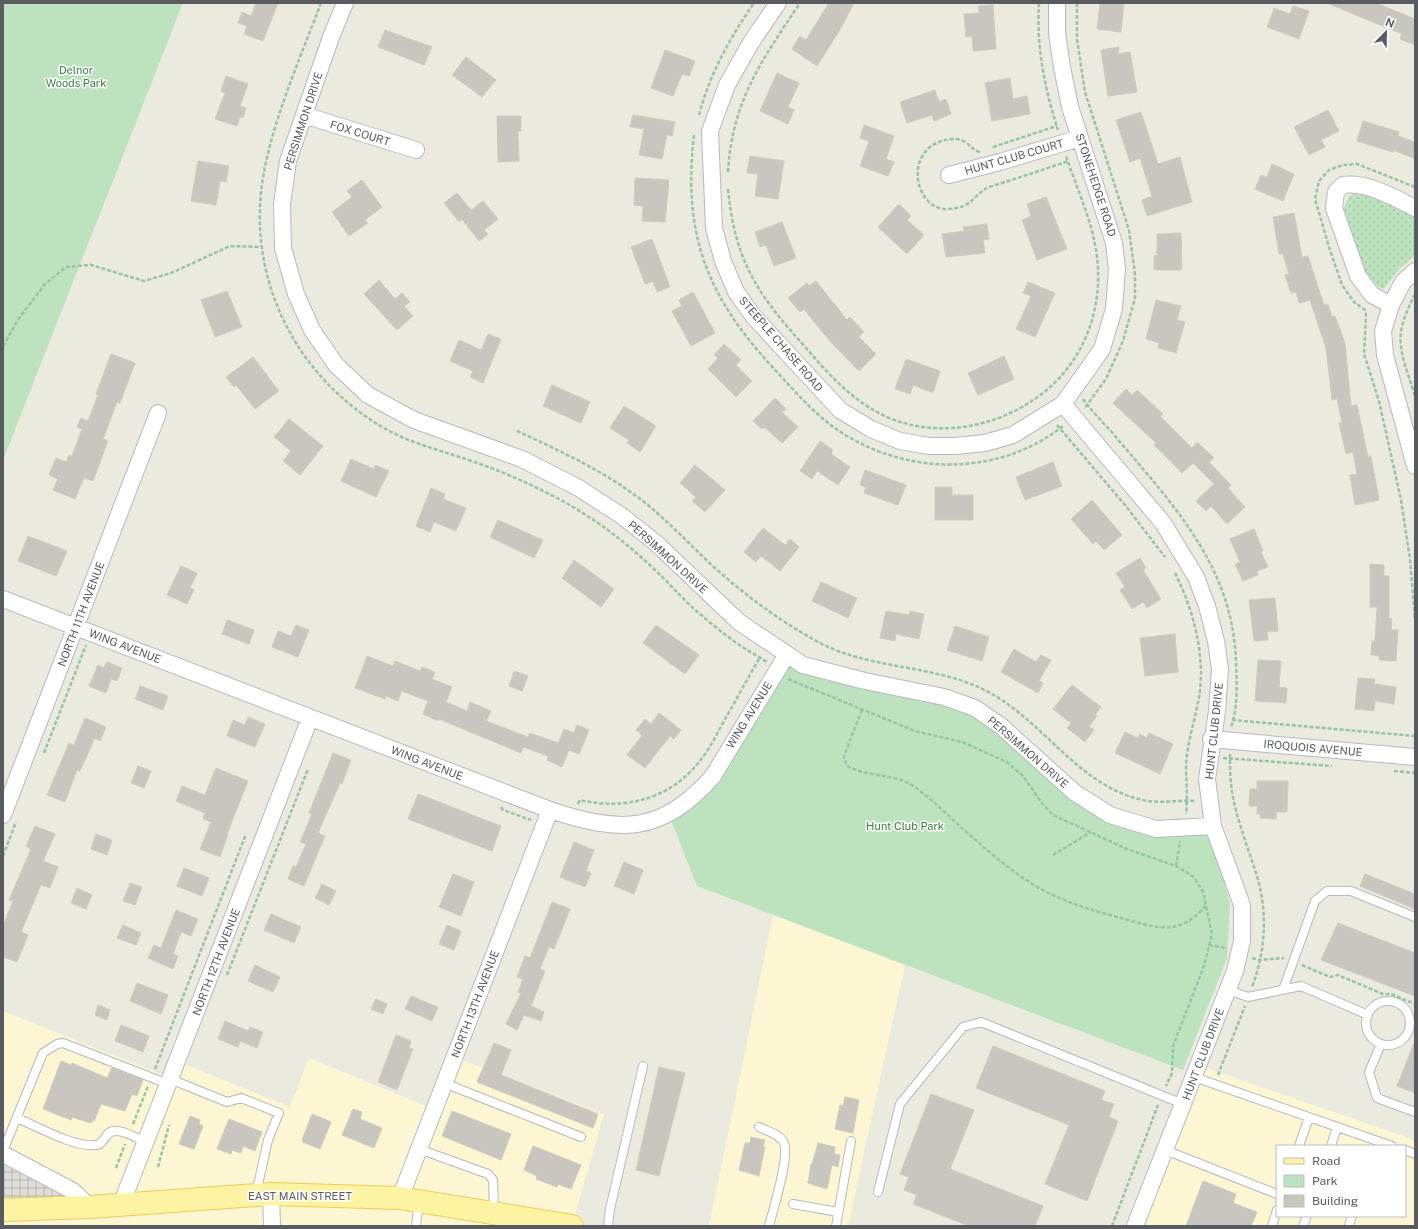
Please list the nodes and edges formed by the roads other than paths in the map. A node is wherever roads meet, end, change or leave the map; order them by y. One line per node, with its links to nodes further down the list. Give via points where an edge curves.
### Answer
1 (346, 3): 4 (street, PERSIMMON DRIVE, via 331,37)
2 (778, 3): 11 (street, STEEPLE CHASE ROAD, via 750,44 727,85 710,131 714,228 723,261 736,292 754,317 840,410 871,429 900,441 929,446 985,443 1013,435)
3 (1058, 3): 5 (street, STONEHEDGE ROAD, via 1057,33 1062,67 1070,107)
4 (304, 115): 6 (street, FOX COURT); 16 (street, PERSIMMON DRIVE, via 287,168 282,204 283,248 299,302 312,330 336,365 368,396 414,420 522,459 577,487 622,516 656,543 739,622)
5 (1080, 138): 7 (street, HUNT CLUB COURT); 11 (street, STONEHEDGE ROAD, via 1114,243 1116,294 1109,330 1102,349)
6 (416, 150)
7 (949, 175)
8 (1415, 208): 10 (street, via 1386,193 1354,183 1343,184 1336,192 1334,208 1358,276 1372,295)
9 (1415, 271): 10 (street, via 1403,282)
10 (1391, 305): 13 (street, via 1383,331 1385,355)
11 (1063, 404): 18 (street, HUNT CLUB DRIVE, via 1163,522 1196,577 1207,606 1219,662)
12 (158, 413): 15 (street, NORTH 11TH AVENUE)
13 (1415, 466)
14 (3, 599): 15 (street, WING AVENUE)
15 (76, 627): 17 (street, WING AVENUE); 21 (street, NORTH 11TH AVENUE)
16 (786, 656): 20 (street, WING AVENUE, via 712,776 698,793 680,808 634,825 612,825 574,818); 22 (street, PERSIMMON DRIVE, via 803,665 944,697 975,708 1001,726 1074,792 1110,815 1156,829)
17 (310, 718): 20 (street, WING AVENUE); 30 (street, NORTH 12TH AVENUE)
18 (1211, 739): 19 (street, IROQUOIS AVENUE); 22 (street, HUNT CLUB DRIVE, via 1207,779)
19 (1415, 757)
20 (550, 810): 31 (street, NORTH 13TH AVENUE)
21 (3, 815)
22 (1213, 826): 24 (street, HUNT CLUB DRIVE, via 1242,905 1240,953)
23 (1415, 917): 25 (lane, via 1351,891 1327,891 1316,901)
24 (1228, 990): 25 (lane, via 1248,997); 29 (street, HUNT CLUB DRIVE)
25 (1283, 990): 26 (lane, via 1301,986)
26 (1368, 1015): 27 (lane, via 1366,1022 1370,1035); 27 (lane, via 1378,1004 1392,1002 1399,1004 1408,1015 1410,1022 1407,1036 1395,1044)
27 (1381, 1044): 33 (lane, via 1369,1072 1377,1098)
28 (643, 1066): 62 (lane)
29 (1194, 1077): 32 (street, HUNT CLUB DRIVE); 34 (lane)
30 (169, 1082): 35 (lane, via 63,1043 57,1044 43,1053); 40 (street, NORTH 12TH AVENUE); 49 (lane, via 227,1102 241,1098 279,1113 268,1140)
31 (444, 1083): 38 (lane); 44 (street, NORTH 13TH AVENUE)
32 (1184, 1104): 45 (street, HUNT CLUB DRIVE); 48 (lane, via 981,1022 963,1027 900,1104)
33 (1415, 1112)
34 (1309, 1117): 37 (lane); 42 (lane)
35 (17, 1118): 40 (lane, via 72,1142 96,1145 103,1141 109,1132 115,1130); 46 (lane)
36 (759, 1127): 63 (lane, via 777,1135 784,1143 786,1156)
37 (1338, 1127): 41 (lane); 43 (lane)
38 (581, 1137)
39 (851, 1141): 56 (lane)
40 (146, 1142): 53 (street, NORTH 12TH AVENUE)
41 (1378, 1144)
42 (1299, 1145)
43 (1331, 1145)
44 (419, 1149): 51 (street, NORTH 13TH AVENUE); 58 (lane, via 488,1174 493,1180)
45 (1165, 1150): 50 (lane); 65 (street, HUNT CLUB DRIVE)
46 (3, 1151)
47 (3, 1154): 54 (street, via 73,1191)
48 (878, 1192)
49 (264, 1194): 51 (main road, EAST MAIN STREET); 53 (main road, EAST MAIN STREET); 59 (street)
50 (1276, 1194)
51 (410, 1200): 58 (main road, EAST MAIN STREET); 60 (lane)
52 (793, 1204): 56 (lane)
53 (121, 1205): 54 (main road, EAST MAIN STREET)
54 (90, 1207): 55 (main road, EAST MAIN STREET)
55 (3, 1210)
56 (838, 1212): 64 (lane)
57 (1276, 1213): 66 (lane)
58 (494, 1214): 61 (main road, EAST MAIN STREET)
59 (272, 1226)
60 (416, 1226)
61 (572, 1226)
62 (608, 1226)
63 (769, 1226)
64 (836, 1226)
65 (1135, 1226)
66 (1272, 1226)

